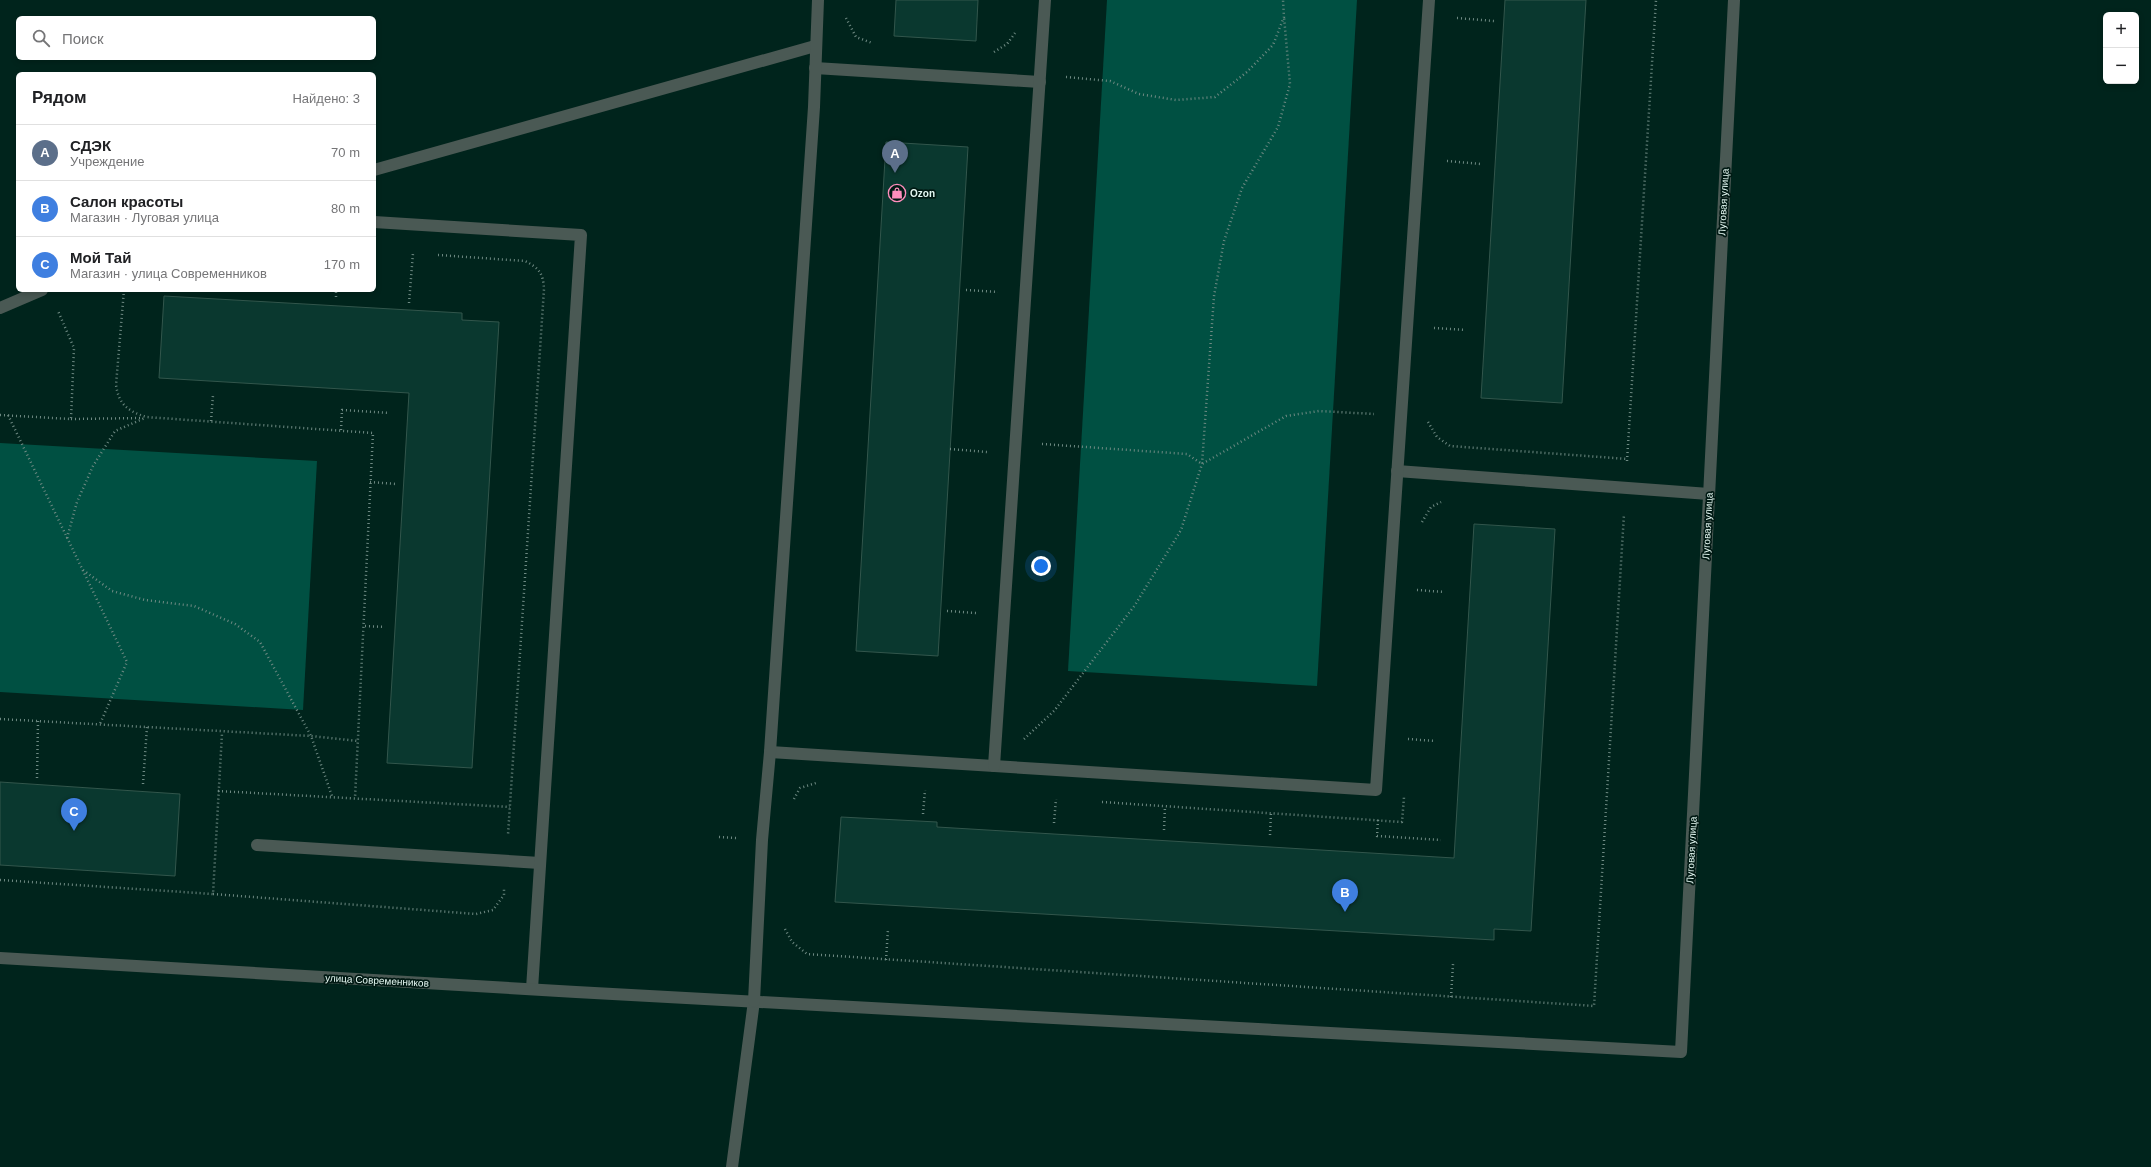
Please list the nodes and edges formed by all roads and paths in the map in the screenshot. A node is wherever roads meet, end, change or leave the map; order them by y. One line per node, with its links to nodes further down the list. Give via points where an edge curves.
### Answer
1 (818, 0): 14 (street)
2 (1045, 0): 17 (street)
3 (1283, 0): 7 (path)
4 (1429, 0): 48 (street)
5 (1734, 0): 63 (street, Луговая улица)
6 (1457, 12): 9 (path)
7 (1284, 16): 17 (path, via 1273,45 1247,72 1215,97 1176,100 1139,94 1110,81); 59 (path, via 1290,84 1278,127 1242,188 1224,241 1214,296)
8 (845, 17): 13 (path, via 856,37)
9 (1457, 18): 10 (path); 11 (path)
10 (1494, 21)
11 (1456, 26)
12 (1016, 32): 15 (path, via 1007,44)
13 (877, 45)
14 (815, 46): 16 (street); 21 (street)
15 (993, 53)
16 (815, 68): 17 (street); 91 (street)
17 (1040, 79): 54 (street)
18 (1447, 153): 19 (path)
19 (1446, 161): 20 (path); 22 (path)
20 (1481, 164)
21 (376, 169)
22 (1446, 169)
23 (376, 222): 119 (street, via 581,235)
24 (405, 253): 25 (path)
25 (413, 253): 26 (path); 36 (path)
26 (420, 254)
27 (435, 255): 109 (path, via 525,261 537,267 543,276)
28 (998, 284): 33 (path)
29 (966, 290): 33 (path)
30 (37, 292): 38 (street)
31 (124, 292): 49 (path, via 116,385 118,397 130,412)
32 (336, 292): 34 (path)
33 (998, 292): 35 (path)
34 (336, 297)
35 (997, 300)
36 (409, 303)
37 (55, 304): 50 (path, via 74,348)
38 (0, 308)
39 (1435, 320): 40 (path)
40 (1434, 328): 41 (path); 42 (path)
41 (1464, 330)
42 (1434, 336)
43 (213, 395): 51 (path)
44 (389, 413): 53 (path, via 342,410)
45 (1428, 414): 52 (path)
46 (0, 415): 47 (path)
47 (8, 416): 50 (path); 68 (path)
48 (1401, 416): 52 (path); 59 (path, via 1319,411 1286,416); 60 (street)
49 (146, 417): 50 (path); 51 (path); 68 (path, via 115,431 76,502)
50 (71, 419)
51 (211, 421): 53 (path)
52 (1428, 422): 57 (path, via 1437,437 1450,446)
53 (341, 430): 61 (path, via 373,433)
54 (1016, 442): 56 (path, via 988,442); 59 (path, via 1188,454); 92 (street)
55 (950, 449): 56 (path)
56 (987, 452): 58 (path)
57 (1628, 459)
58 (986, 460)
59 (1202, 464): 92 (path, via 1181,530 1135,605 1054,711)
60 (1397, 471): 63 (street); 92 (street, via 1376,790)
61 (370, 482): 62 (path); 78 (path)
62 (396, 484)
63 (1709, 494): 131 (street, Луговая улица)
64 (1447, 499): 67 (path, via 1431,507 1422,521)
65 (1617, 511): 66 (path)
66 (1625, 511)
67 (1422, 529)
68 (67, 538): 69 (path)
69 (83, 570): 82 (path, via 127,662); 86 (path, via 112,592 145,600 194,606 235,624 260,642)
70 (1418, 583): 71 (path)
71 (1417, 590): 72 (path); 73 (path)
72 (1444, 592)
73 (1417, 598)
74 (977, 605): 76 (path)
75 (947, 611): 76 (path)
76 (976, 613): 77 (path)
77 (976, 620)
78 (365, 626): 79 (path); 88 (path)
79 (384, 627)
80 (0, 719): 81 (path)
81 (38, 721): 82 (path); 93 (path)
82 (100, 724): 83 (path)
83 (147, 727): 85 (path); 94 (path)
84 (1408, 731): 87 (path)
85 (222, 733): 86 (path); 99 (path)
86 (311, 736): 88 (path); 101 (path)
87 (1408, 739): 89 (path); 90 (path)
88 (358, 741): 102 (path)
89 (1435, 741)
90 (1407, 747)
91 (770, 752): 92 (street); 129 (street, via 762,840)
92 (994, 766)
93 (36, 778)
94 (143, 784)
95 (823, 784): 107 (path, via 815,783 800,788)
96 (917, 790): 97 (path)
97 (925, 790): 98 (path); 111 (path)
98 (932, 790)
99 (218, 791): 101 (path); 121 (path)
100 (1404, 792): 112 (path, via 1402,822)
101 (332, 796): 102 (path)
102 (355, 798): 109 (path)
103 (1048, 798): 104 (path)
104 (1056, 799): 105 (path); 113 (path)
105 (1064, 799)
106 (1095, 801): 108 (path)
107 (792, 803)
108 (1165, 806): 110 (path); 114 (path)
109 (510, 807): 118 (path)
110 (1271, 813): 112 (path); 115 (path)
111 (923, 814)
112 (1378, 820): 116 (path, via 1377,836)
113 (1054, 823)
114 (1164, 830)
115 (1270, 835)
116 (1441, 840)
117 (257, 845): 118 (street)
118 (506, 860): 119 (street); 121 (path, via 504,895 493,910 476,914)
119 (540, 863): 127 (street)
120 (0, 880): 121 (path)
121 (213, 894)
122 (783, 926): 125 (path, via 792,942 807,954)
123 (888, 929): 125 (path)
124 (0, 958): 127 (street, улица Современников)
125 (886, 960): 128 (path)
126 (1453, 964): 128 (path)
127 (532, 989): 129 (street, улица Современников)
128 (1451, 997): 130 (path)
129 (754, 1001): 131 (street, улица Современников); 132 (street)
130 (1594, 1006)
131 (1681, 1052)
132 (732, 1167)

